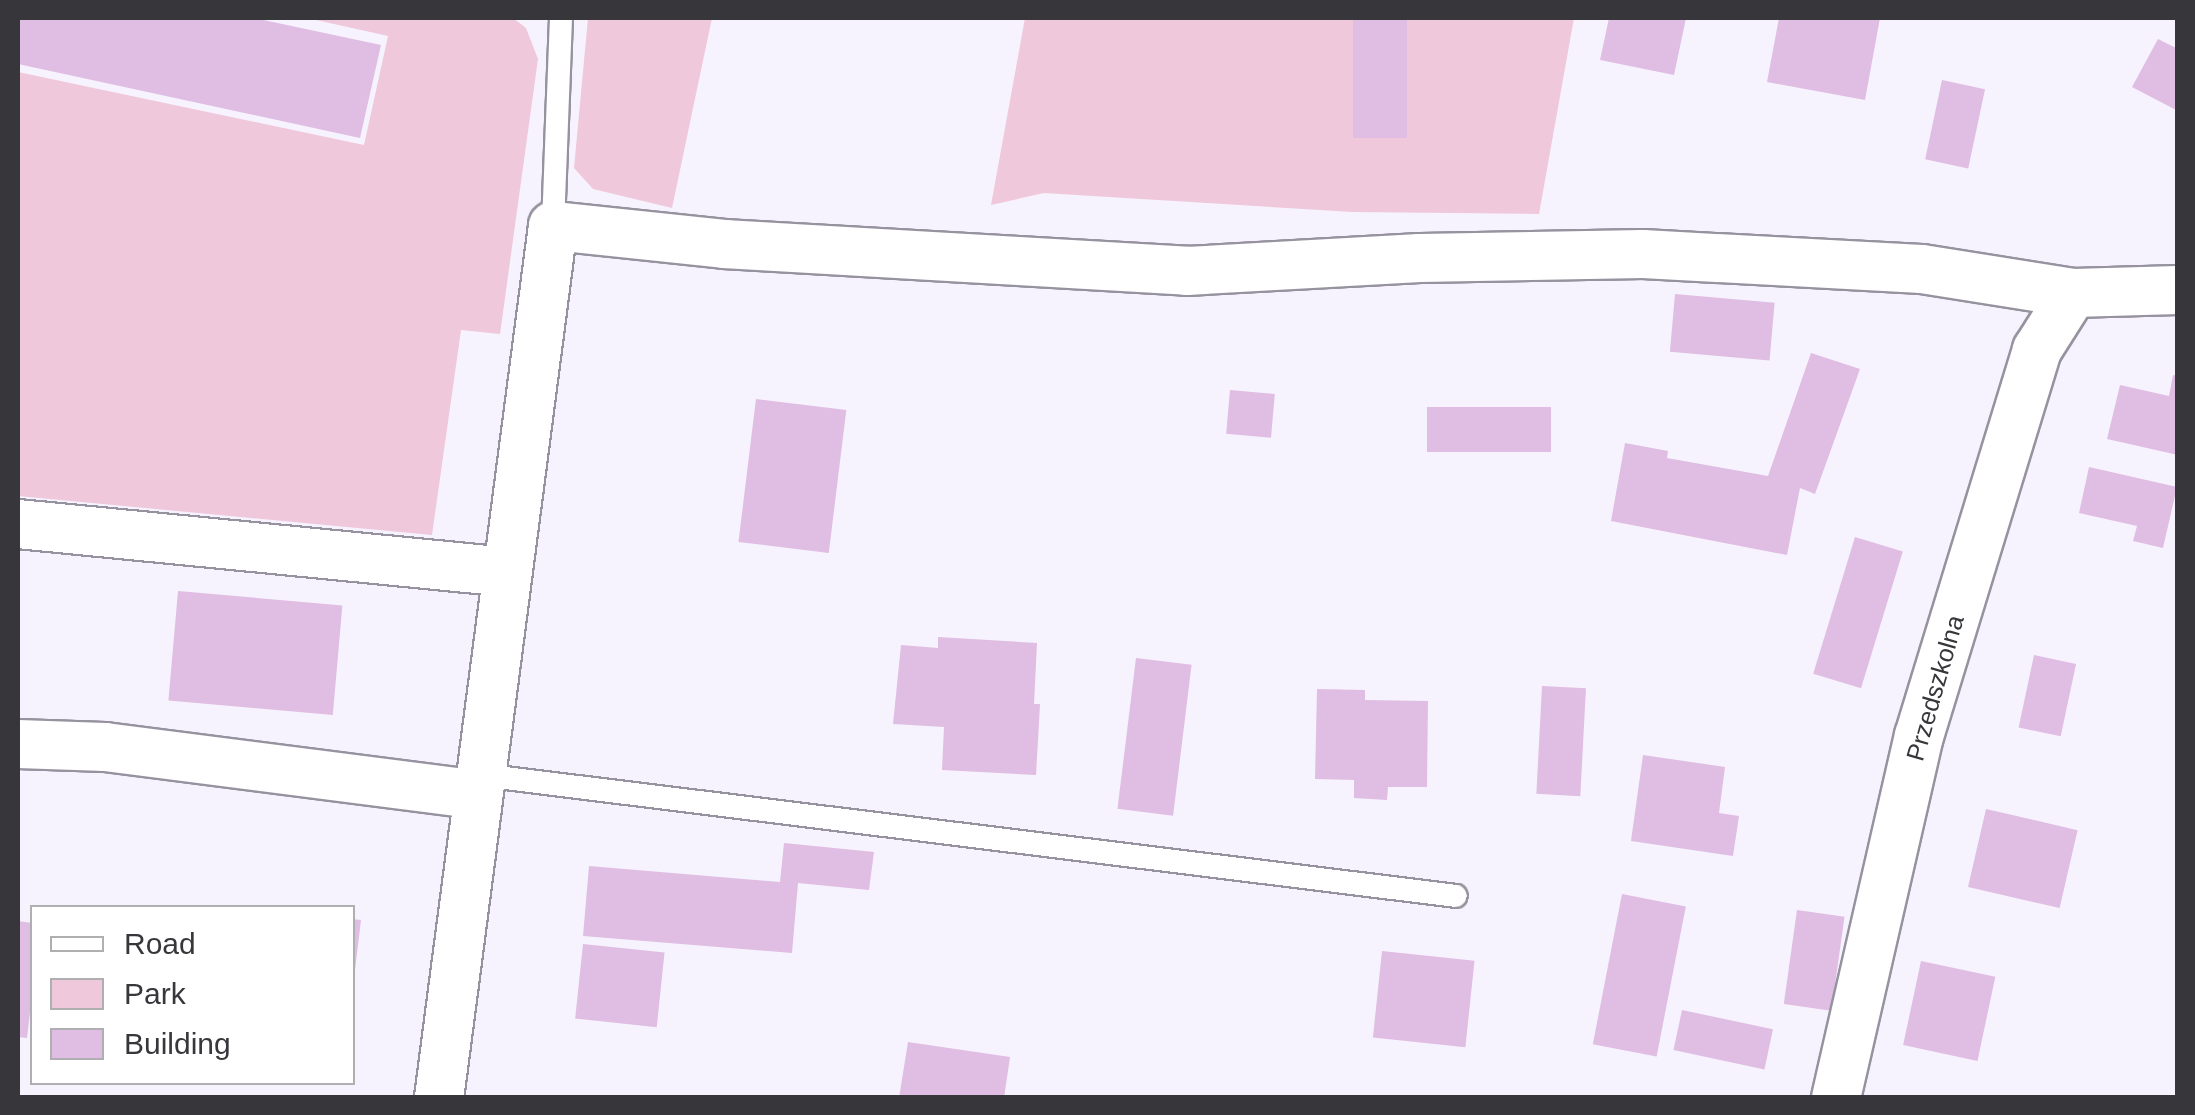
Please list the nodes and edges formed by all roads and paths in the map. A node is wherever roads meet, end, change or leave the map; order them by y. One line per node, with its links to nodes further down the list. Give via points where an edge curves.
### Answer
1 (561, 18): 2 (lane)
2 (553, 226): 4 (street, via 724,244 1186,270 1420,258 1700,256 1922,269); 6 (street)
3 (2178, 290): 4 (street)
4 (2073, 293): 11 (street, Przedszkolna, via 2037,350 1918,736)
5 (18, 524): 6 (street)
6 (508, 572): 8 (street)
7 (18, 744): 8 (street, via 105,746)
8 (480, 785): 9 (lane); 10 (street)
9 (1456, 896)
10 (439, 1098)
11 (1836, 1098)

